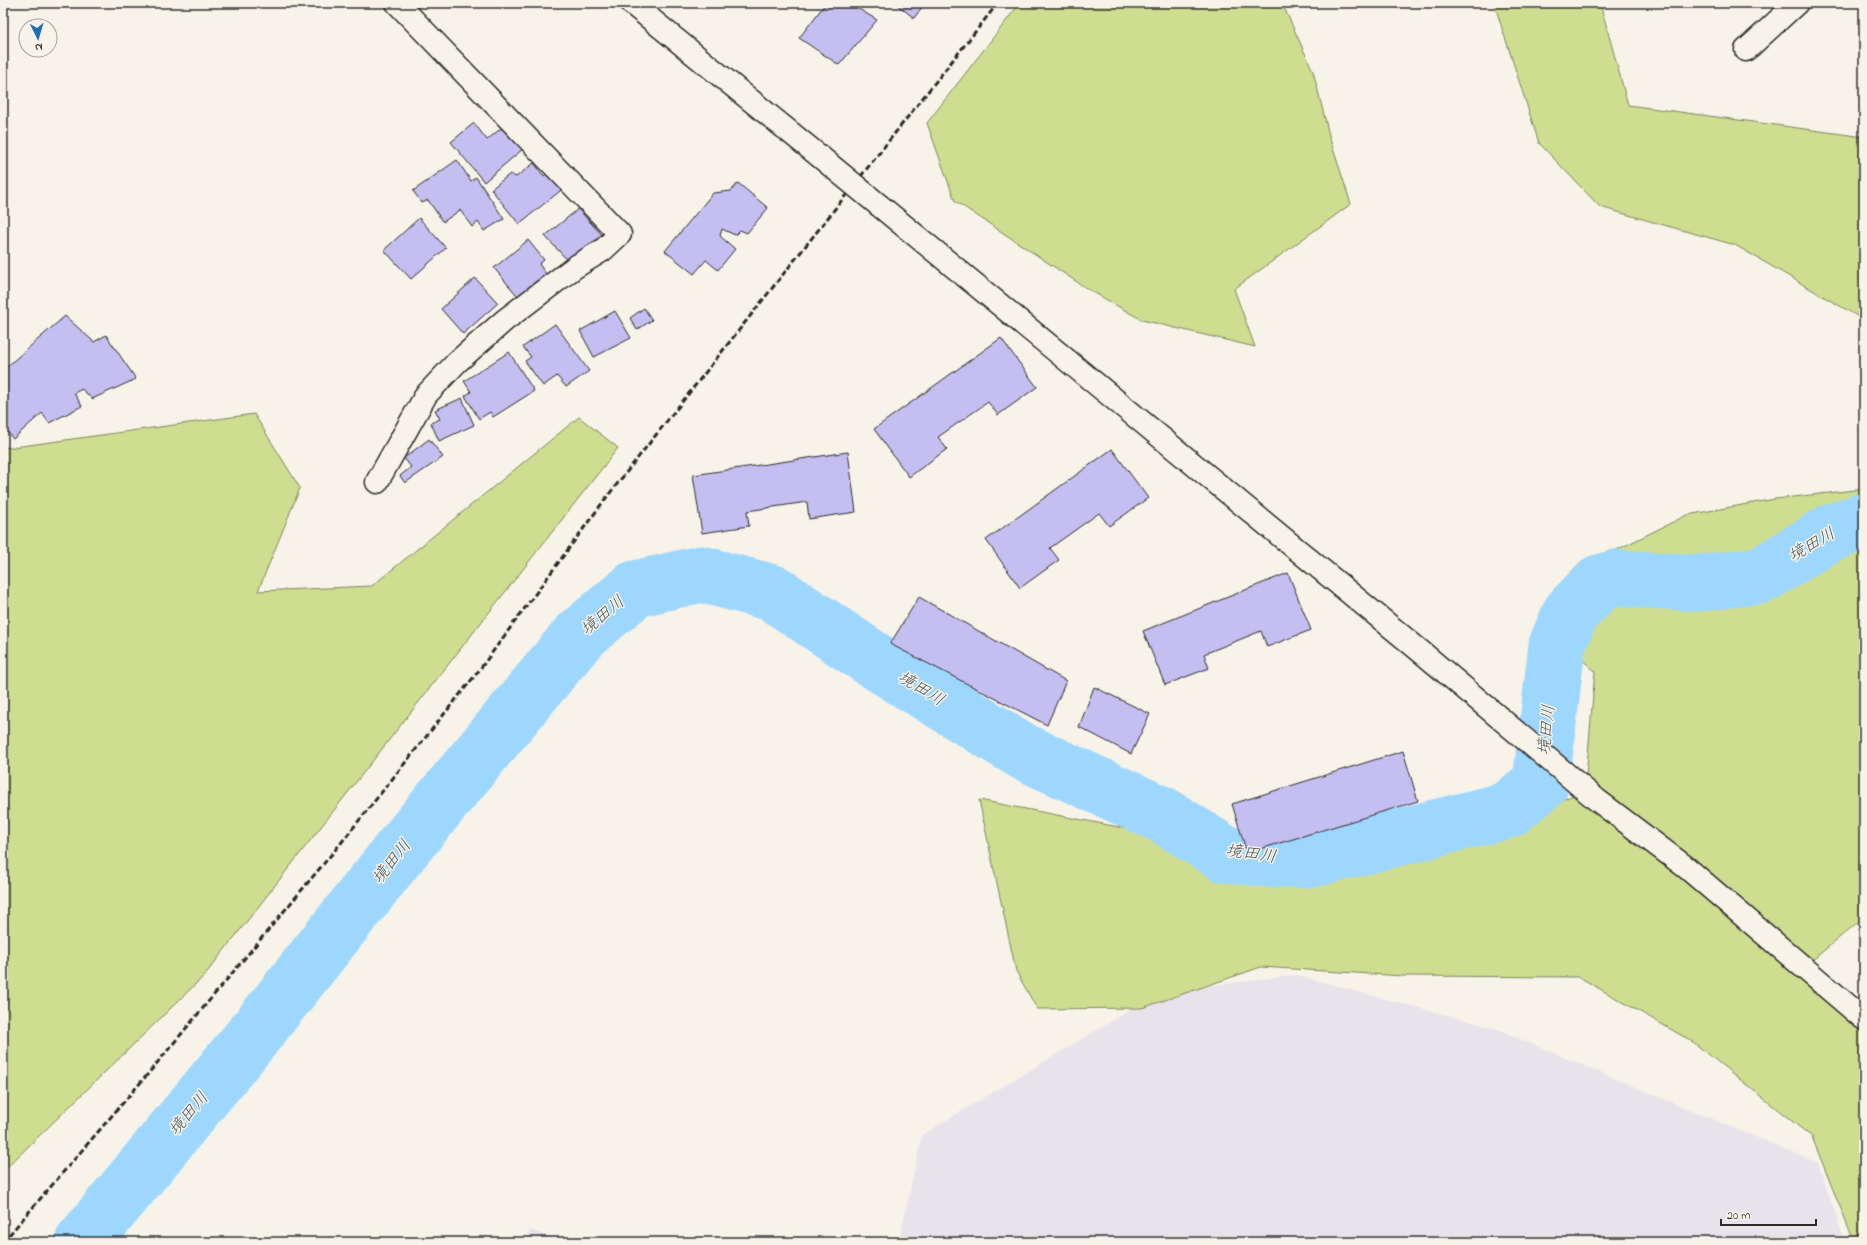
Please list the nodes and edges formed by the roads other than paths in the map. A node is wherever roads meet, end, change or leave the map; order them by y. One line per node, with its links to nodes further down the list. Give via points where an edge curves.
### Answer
1 (397, 3): 5 (street, via 620,234 604,250 575,267 505,320 457,362 426,395)
2 (631, 3): 6 (street, bridge, via 1419,650 1597,800 1687,868)
3 (1797, 3): 4 (street)
4 (1746, 50)
5 (377, 482)
6 (1864, 1019)

